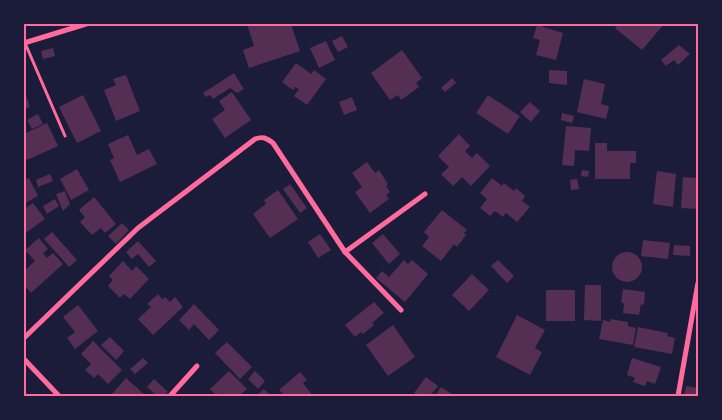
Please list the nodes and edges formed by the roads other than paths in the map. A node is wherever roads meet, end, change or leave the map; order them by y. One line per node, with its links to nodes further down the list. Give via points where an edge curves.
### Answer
1 (86, 24): 2 (street)
2 (24, 43): 3 (lane)
3 (65, 136)
4 (425, 194): 5 (street)
5 (345, 252): 7 (street); 8 (street, via 273,143 261,137 154,215)
6 (698, 283): 13 (street)
7 (401, 310)
8 (24, 338)
9 (24, 358): 11 (street)
10 (196, 366): 12 (street)
11 (59, 396)
12 (170, 396)
13 (678, 396)

